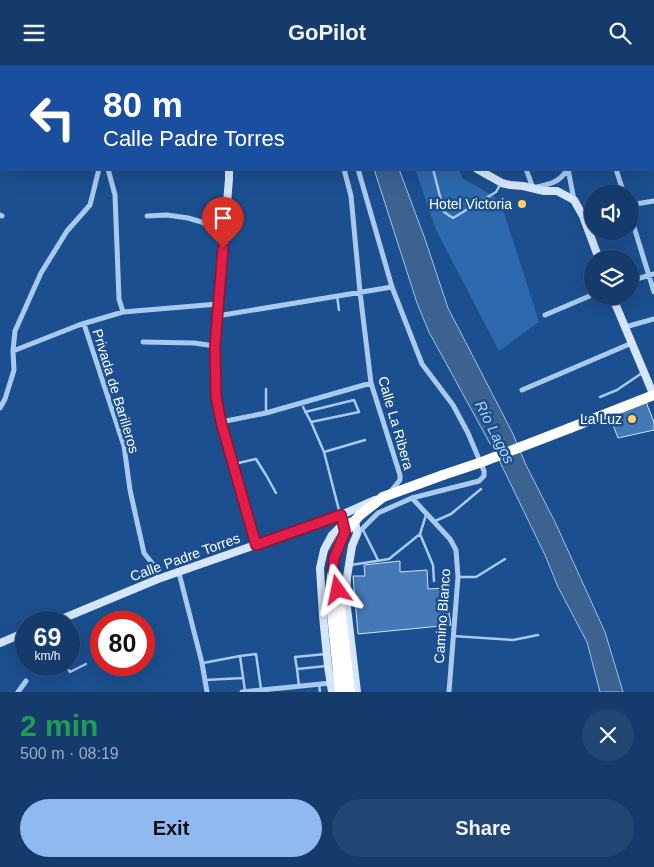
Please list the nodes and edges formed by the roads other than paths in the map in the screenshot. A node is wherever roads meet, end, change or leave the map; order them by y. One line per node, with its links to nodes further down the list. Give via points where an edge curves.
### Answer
1 (99, 170): 41 (street, via 90,205 67,231 41,273 15,331)
2 (108, 170): 32 (street, via 115,195 119,299)
3 (229, 170): 19 (street)
4 (344, 170): 25 (street, Calle La Ribera, via 351,196)
5 (358, 170): 24 (street)
6 (433, 170): 12 (lane, via 444,212 453,218 496,192)
7 (479, 170): 12 (street)
8 (526, 170): 14 (street)
9 (567, 170): 14 (street, via 555,183)
10 (568, 170): 15 (street)
11 (616, 170): 13 (street)
12 (502, 183): 14 (street)
13 (621, 185)
14 (533, 188): 15 (street, via 557,191)
15 (574, 200): 21 (street)
16 (654, 201): 17 (street)
17 (639, 204)
18 (147, 216): 19 (street, via 188,218)
19 (225, 229): 29 (street)
20 (639, 240): 22 (street)
21 (595, 250)
22 (651, 274): 23 (street); 26 (street)
23 (639, 278)
24 (392, 287): 25 (street); 60 (street, via 422,364 452,405 484,471 479,481)
25 (360, 292): 27 (street); 43 (street, Calle La Ribera)
26 (654, 292)
27 (337, 296): 31 (lane); 34 (street)
28 (584, 298): 33 (street)
29 (218, 304): 32 (street); 34 (street)
30 (616, 305): 37 (street)
31 (339, 310)
32 (123, 312): 36 (street)
33 (545, 315)
34 (217, 316): 40 (street)
35 (654, 319): 37 (street)
36 (84, 324): 41 (street); 76 (street, Privada de Barilleros, via 124,446 144,553 156,568)
37 (625, 327): 39 (street)
38 (143, 342): 40 (street)
39 (632, 343): 42 (street); 45 (street)
40 (215, 346): 52 (street, via 216,396)
41 (13, 351): 49 (street, via 14,370)
42 (644, 372): 46 (street); 47 (lane, via 618,390)
43 (371, 383): 51 (street); 59 (street, Calle La Ribera, via 400,475 397,485)
44 (266, 389): 51 (lane)
45 (522, 390)
46 (654, 396): 59 (highway, bridge)
47 (600, 397)
48 (303, 407): 50 (lane)
49 (0, 409)
50 (305, 412): 53 (lane); 53 (lane, via 354,400 359,412)
51 (266, 413): 52 (street)
52 (221, 422): 56 (street)
53 (311, 422): 55 (lane)
54 (366, 440): 55 (lane)
55 (324, 452): 62 (lane)
56 (233, 464): 58 (lane, via 256,459); 68 (street)
57 (481, 489): 64 (lane, via 451,514)
58 (276, 493)
59 (385, 496): 62 (street, Calle Padre Torres); 63 (highway)
60 (412, 498): 61 (street, Camino Blanco); 66 (street, via 378,513)
61 (427, 514): 64 (street, Camino Blanco); 67 (lane)
62 (341, 515): 65 (street); 68 (street, Calle Padre Torres)
63 (355, 520): 65 (highway); 66 (street)
64 (434, 522): 75 (street, Camino Blanco, via 456,550)
65 (343, 528): 69 (street); 73 (highway); 85 (street, via 332,535 320,568)
66 (360, 532): 69 (street); 71 (lane)
67 (420, 534): 71 (lane, via 389,559); 77 (lane, via 433,565)
68 (256, 545): 74 (street, Calle Padre Torres)
69 (352, 546): 72 (street)
70 (505, 559): 75 (lane, via 476,577)
71 (378, 561): 72 (lane)
72 (349, 565): 84 (street, via 346,599)
73 (333, 570): 79 (highway); 105 (highway, via 330,594)
74 (179, 573): 76 (street, Calle Padre Torres); 87 (street)
75 (458, 577): 81 (street, Camino Blanco)
76 (158, 579): 78 (street, Calle Padre Torres)
77 (434, 581)
78 (80, 611)
79 (343, 633): 84 (highway); 106 (highway)
80 (538, 635): 81 (lane, via 513,640)
81 (453, 636): 108 (street, Camino Blanco)
82 (15, 637): 83 (street)
83 (0, 643)
84 (352, 644): 107 (street)
85 (326, 653): 89 (street); 91 (lane, via 295,657)
86 (240, 656): 87 (lane); 92 (lane); 98 (lane, via 256,654)
87 (202, 663): 93 (street)
88 (86, 664): 90 (lane)
89 (328, 666): 91 (lane); 95 (street)
90 (80, 667)
91 (297, 669): 97 (lane)
92 (243, 678): 93 (lane); 102 (lane)
93 (205, 679): 100 (street)
94 (26, 681): 99 (street)
95 (331, 683): 96 (street); 104 (street)
96 (319, 684): 97 (street); 103 (lane)
97 (299, 686): 98 (street)
98 (261, 690): 102 (street)
99 (18, 692)
100 (207, 692)
101 (242, 692): 102 (street)
102 (246, 692)
103 (320, 692)
104 (332, 692)
105 (340, 692)
106 (350, 692)
107 (357, 692)
108 (449, 692)

